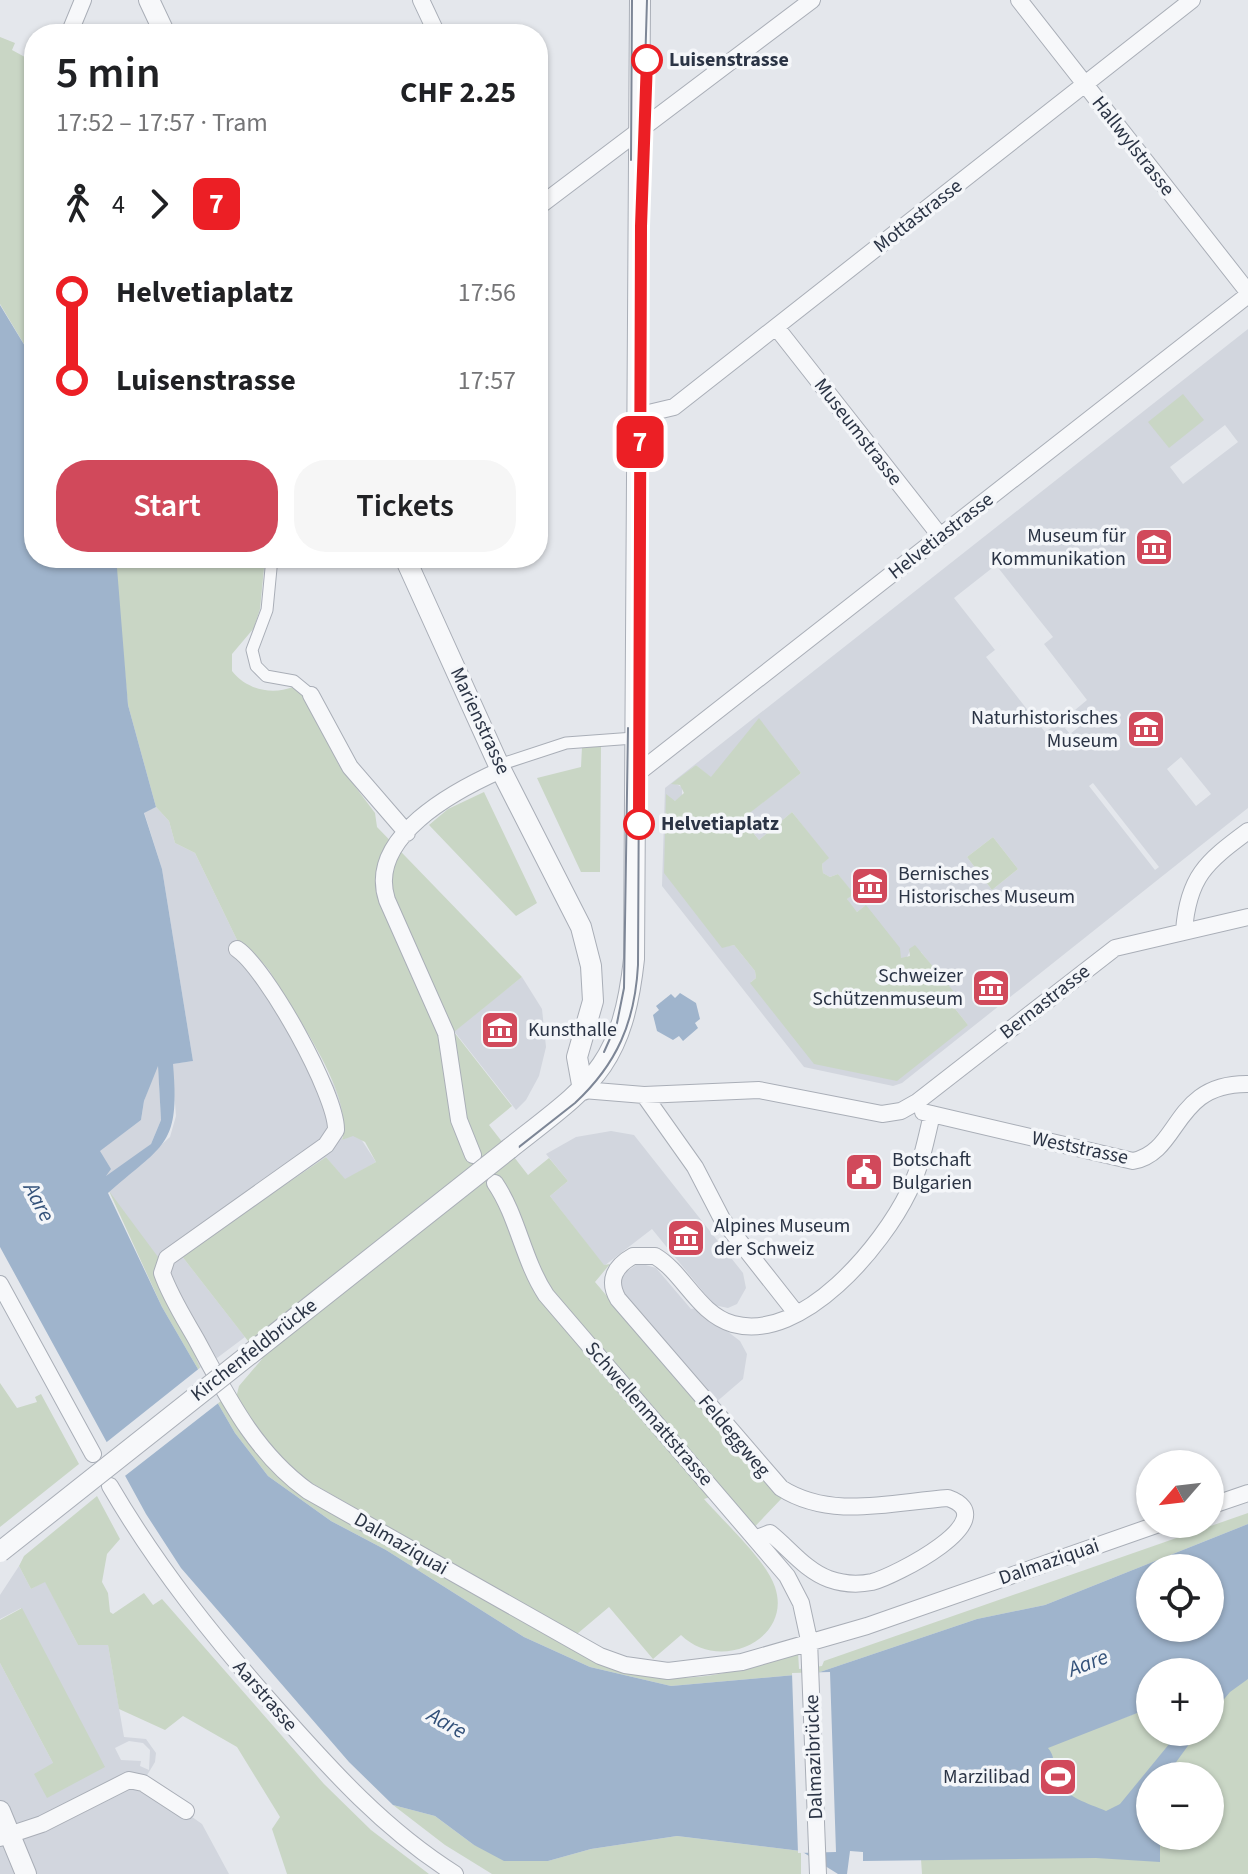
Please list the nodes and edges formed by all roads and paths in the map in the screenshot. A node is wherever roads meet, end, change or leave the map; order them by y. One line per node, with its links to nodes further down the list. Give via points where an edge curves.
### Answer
1 (83, 0): 8 (street)
2 (149, 0): 9 (street)
3 (421, 0): 10 (street)
4 (640, 0): 12 (street)
5 (812, 0): 12 (street)
6 (1019, 0): 11 (street, Hallwylstrasse)
7 (1192, 0): 11 (street, Mottastrasse)
8 (73, 24)
9 (160, 24)
10 (432, 24)
11 (1085, 85): 14 (street, Hallwylstrasse); 15 (street, Mottastrasse)
12 (639, 132): 13 (street); 16 (street)
13 (548, 200)
14 (1248, 293): 17 (street, Helvetiastrasse)
15 (776, 327): 16 (street, Mottastrasse, via 674,407); 17 (street, Museumstrasse)
16 (636, 416): 21 (street)
17 (941, 537): 23 (street, Helvetiastrasse)
18 (272, 568): 20 (street, via 266,617 252,650 254,661 266,676 294,681)
19 (410, 568): 22 (street, Marienstrasse)
20 (311, 695): 25 (street, via 350,767)
21 (634, 738): 22 (street, via 566,743); 23 (street)
22 (500, 767): 25 (street, via 440,802); 30 (street, Marienstrasse, via 581,927 591,966 592,1009 577,1057)
23 (634, 776): 30 (street, via 634,959 623,1028)
24 (1248, 831): 27 (street, via 1208,863 1191,887)
25 (407, 833): 34 (street, via 388,862 385,894 446,1033 459,1120)
26 (1248, 917): 27 (street, Bernastrasse)
27 (1184, 931): 32 (street, Bernastrasse, via 1111,950)
28 (237, 949): 45 (street, Dalmaziquai, via 261,973 327,1090 336,1130 326,1145 167,1258 162,1273 232,1406 265,1453 286,1475 347,1514 600,1656 625,1665 668,1671 716,1667)
29 (1248, 1084): 33 (street, Weststrasse, via 1200,1096 1157,1148 1133,1161)
30 (583, 1090): 31 (street); 44 (street, Kirchenfeldbrücke, bridge)
31 (644, 1095): 32 (street, via 755,1090 882,1114); 37 (street, via 695,1167 722,1219)
32 (906, 1109): 33 (street, Weststrasse)
33 (932, 1114): 37 (street, via 916,1174 883,1235 846,1277)
34 (473, 1155)
35 (495, 1183): 43 (street, Schwellenmattstrasse, via 546,1295)
36 (0, 1284): 38 (street)
37 (796, 1313): 43 (street, Feldeggweg, via 762,1324 728,1322 703,1305 664,1262 648,1254 623,1262 612,1278 618,1299 781,1488 832,1507 948,1498 960,1505 965,1521 955,1535 899,1571 856,1584 816,1573 770,1533)
38 (93, 1454)
39 (110, 1486): 50 (street, Aarstrasse, via 190,1608 320,1758 381,1820)
40 (1248, 1493): 41 (street)
41 (1224, 1501)
42 (1136, 1532): 45 (street, Dalmaziquai, via 867,1626)
43 (757, 1538): 45 (street, Schwellenmattstrasse, via 793,1584)
44 (0, 1552)
45 (809, 1640): 51 (street, Dalmazibrücke)
46 (0, 1811): 48 (street)
47 (186, 1811): 48 (street, via 143,1783 129,1780 42,1824)
48 (4, 1835): 49 (street)
49 (26, 1874)
50 (455, 1874)
51 (818, 1874)

